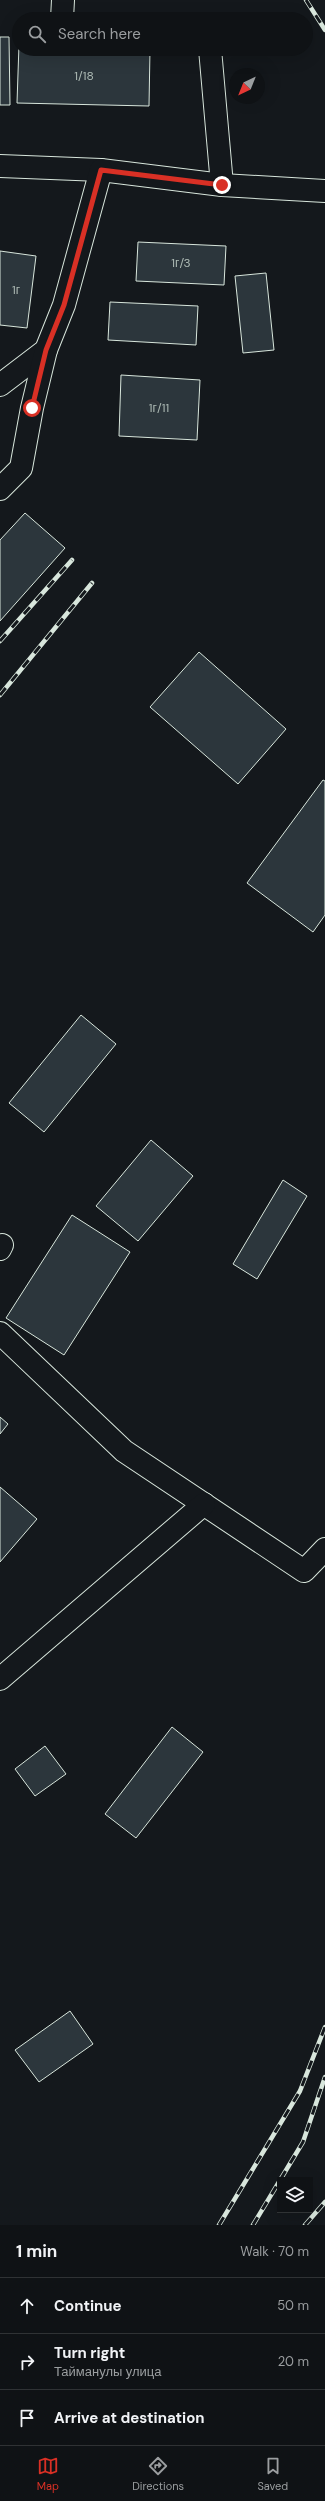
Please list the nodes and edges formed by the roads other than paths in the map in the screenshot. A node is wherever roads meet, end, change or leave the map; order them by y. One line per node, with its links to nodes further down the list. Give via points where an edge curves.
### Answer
1 (63, 0): 2 (street)
2 (62, 12)
3 (211, 56): 6 (street)
4 (0, 166): 5 (street)
5 (101, 170): 6 (street); 8 (street, via 64,305)
6 (222, 185): 7 (street)
7 (325, 191)
8 (46, 350): 9 (street); 10 (street, via 32,408 22,468)
9 (0, 385)
10 (0, 489)
11 (0, 1334): 12 (street, via 124,1451)
12 (204, 1504): 13 (street, via 304,1571); 14 (street)
13 (325, 1549)
14 (0, 1679)

